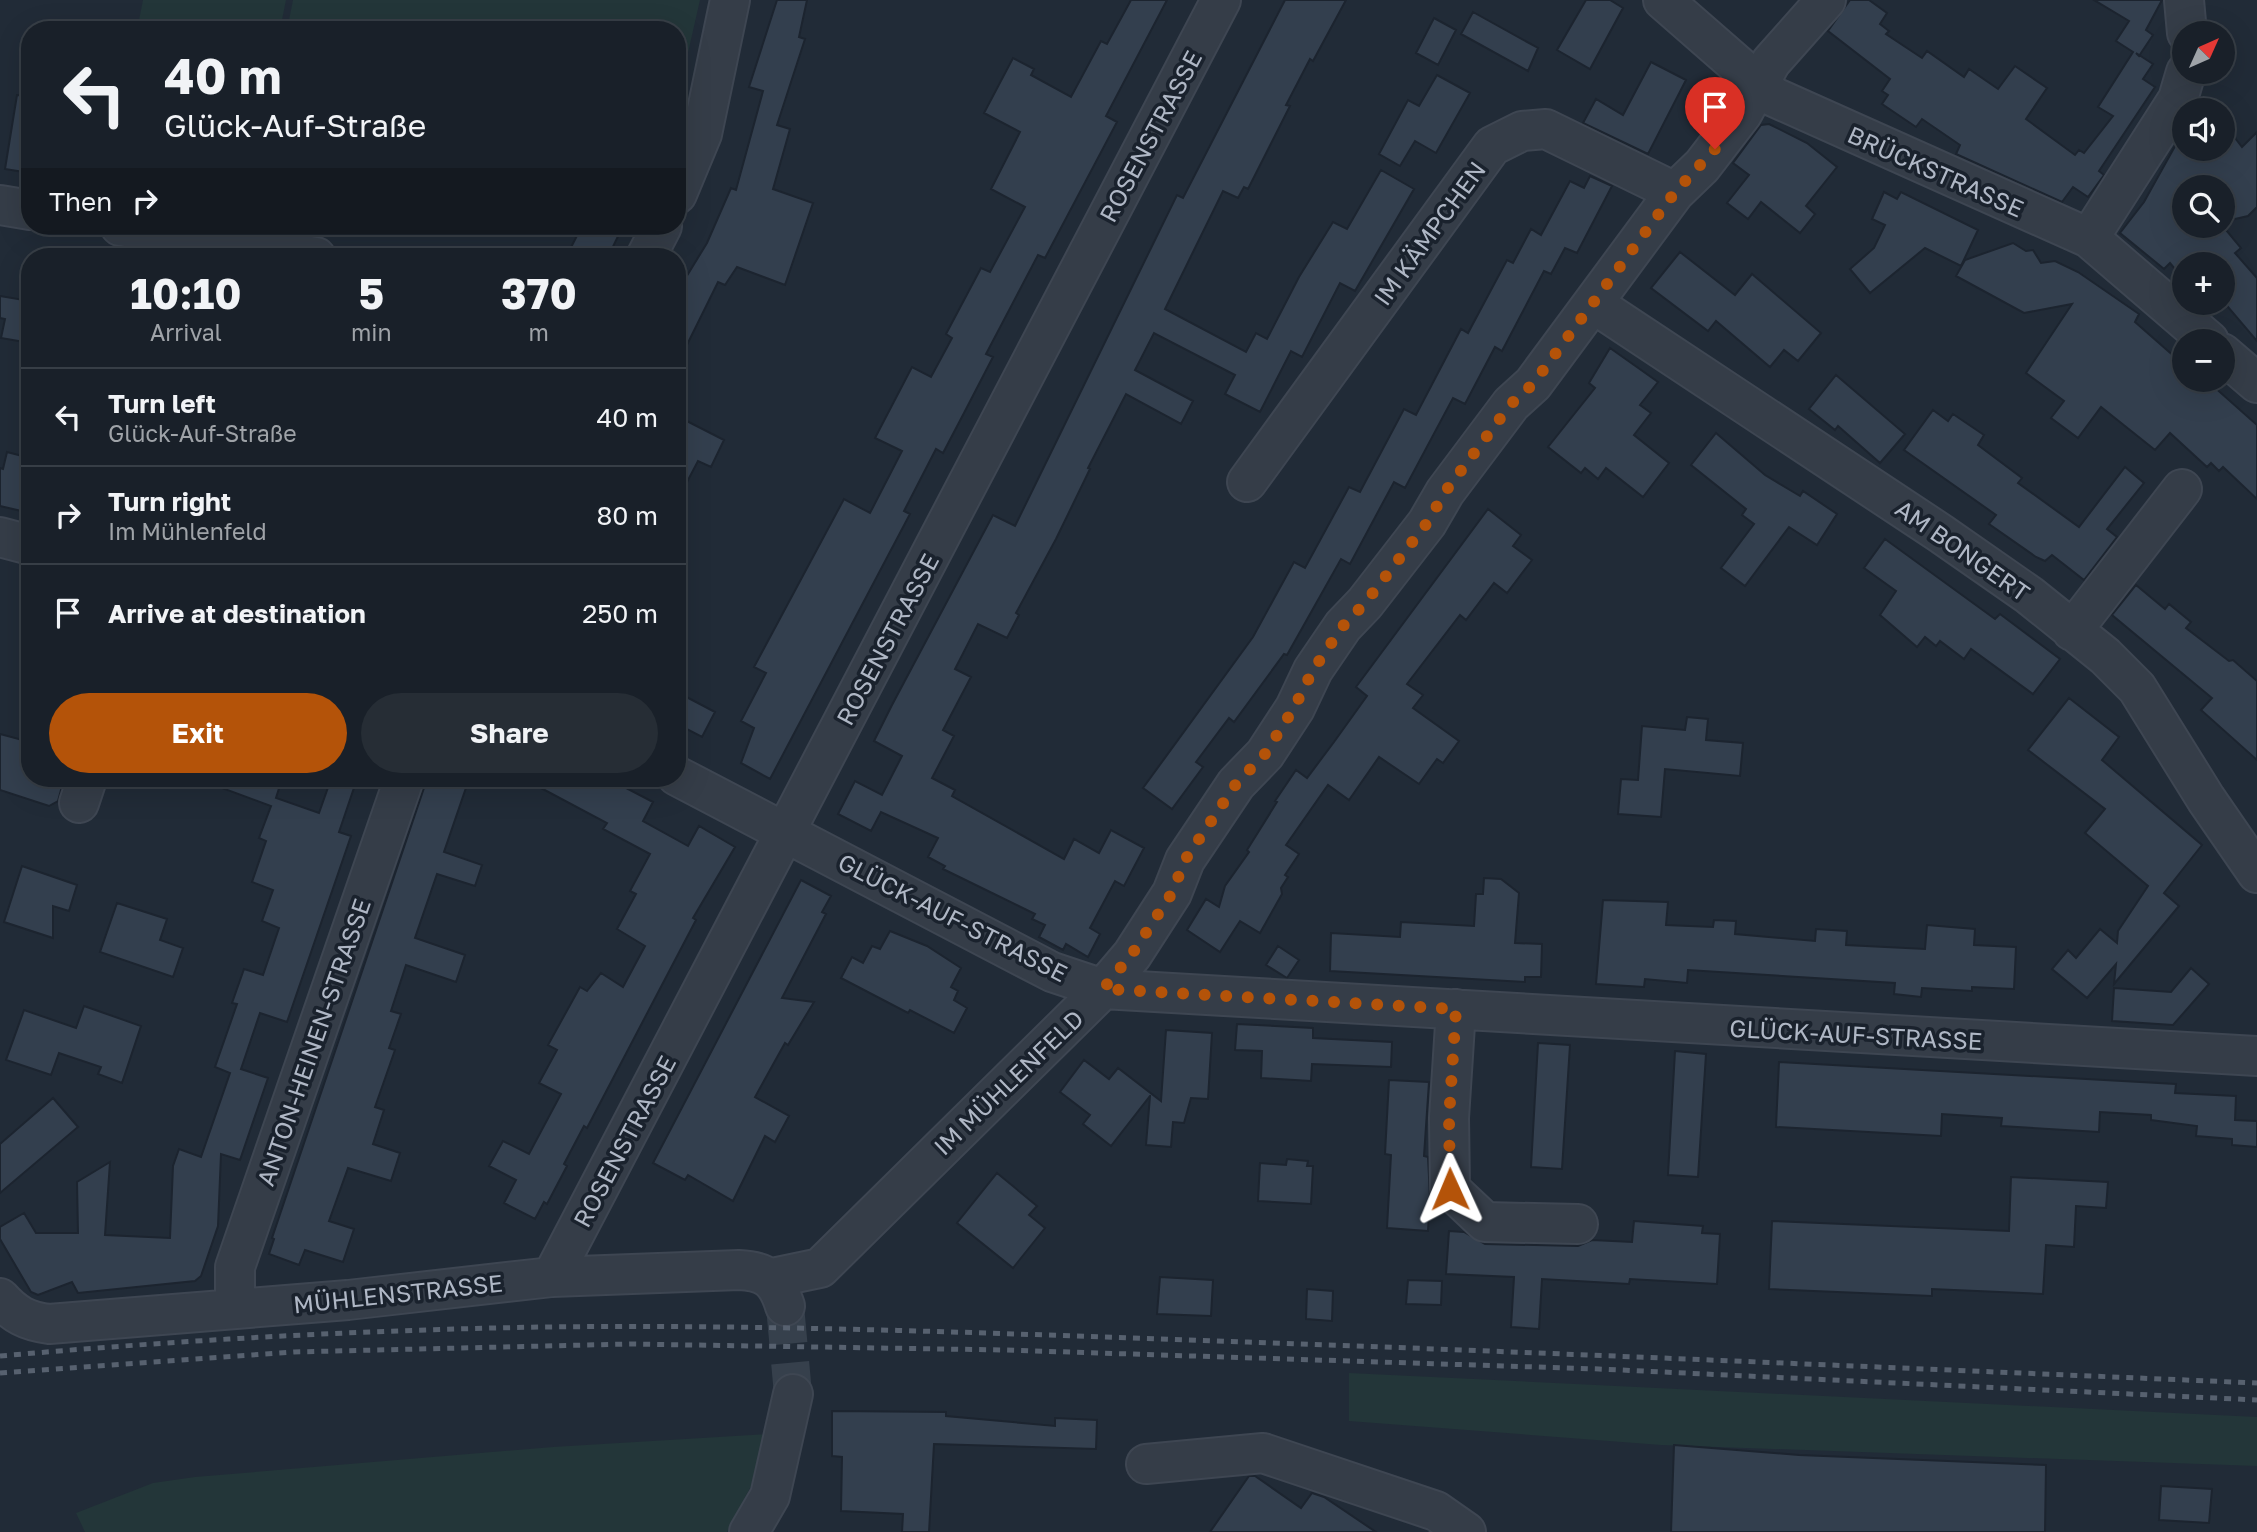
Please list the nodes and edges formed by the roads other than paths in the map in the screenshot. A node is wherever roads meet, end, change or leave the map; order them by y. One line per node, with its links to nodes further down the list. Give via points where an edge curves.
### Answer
1 (730, 0): 9 (street, via 702,134)
2 (1221, 0): 27 (street, ROSENSTRASSE)
3 (1663, 0): 8 (street, BRÜCKSTRASSE)
4 (1826, 0): 8 (street, IM MÜHLENFELD, via 1771,62)
5 (2185, 0): 6 (street)
6 (2186, 21)
7 (2182, 84): 14 (street, via 2178,99)
8 (1757, 85): 10 (street, IM MÜHLENFELD, via 1742,114 1702,166); 14 (street, BRÜCKSTRASSE, via 1774,97)
9 (686, 172)
10 (1675, 192): 16 (street, IM MÜHLENFELD); 20 (street, IM KÄMPCHEN, via 1546,129 1522,131 1492,146)
11 (0, 205): 12 (street)
12 (21, 208)
13 (178, 235): 15 (street)
14 (2089, 238): 17 (street, BRÜCKSTRASSE)
15 (259, 248)
16 (1594, 304): 24 (street, AM BONGERT, via 1940,533 2029,594); 29 (street, IM MÜHLENFELD, via 1533,384 1511,404 1427,523 1343,626 1265,754 1236,784 1185,860 1172,893)
17 (2195, 329)
18 (2235, 364): 19 (street)
19 (2257, 383)
20 (1247, 482)
21 (2182, 489): 24 (street)
22 (0, 537): 23 (street)
23 (21, 543)
24 (2072, 631): 28 (street, AM BONGERT, via 2137,688)
25 (686, 781): 27 (street, GLÜCK-AUF-STRASSE)
26 (401, 787): 36 (street, ANTON-HEINEN-STRASSE, via 235,1267)
27 (786, 831): 29 (street, GLÜCK-AUF-STRASSE, via 1052,972); 33 (street, ROSENSTRASSE)
28 (2257, 873)
29 (1103, 989): 30 (street, GLÜCK-AUF-STRASSE); 34 (street, IM MÜHLENFELD, via 820,1268)
30 (1456, 1009): 31 (street, GLÜCK-AUF-STRASSE); 32 (street, via 1450,1189 1485,1222)
31 (2257, 1056)
32 (1578, 1224)
33 (552, 1277): 34 (street, MÜHLENSTRASSE, via 758,1271); 36 (street, MÜHLENSTRASSE, via 348,1300)
34 (779, 1292)
35 (0, 1298): 36 (street, MÜHLENSTRASSE, via 26,1320 49,1324)
36 (235, 1307)
37 (793, 1394): 39 (street, via 770,1496)
38 (1146, 1465): 40 (street, via 1263,1453 1436,1511)
39 (749, 1532)
40 (1466, 1532)

